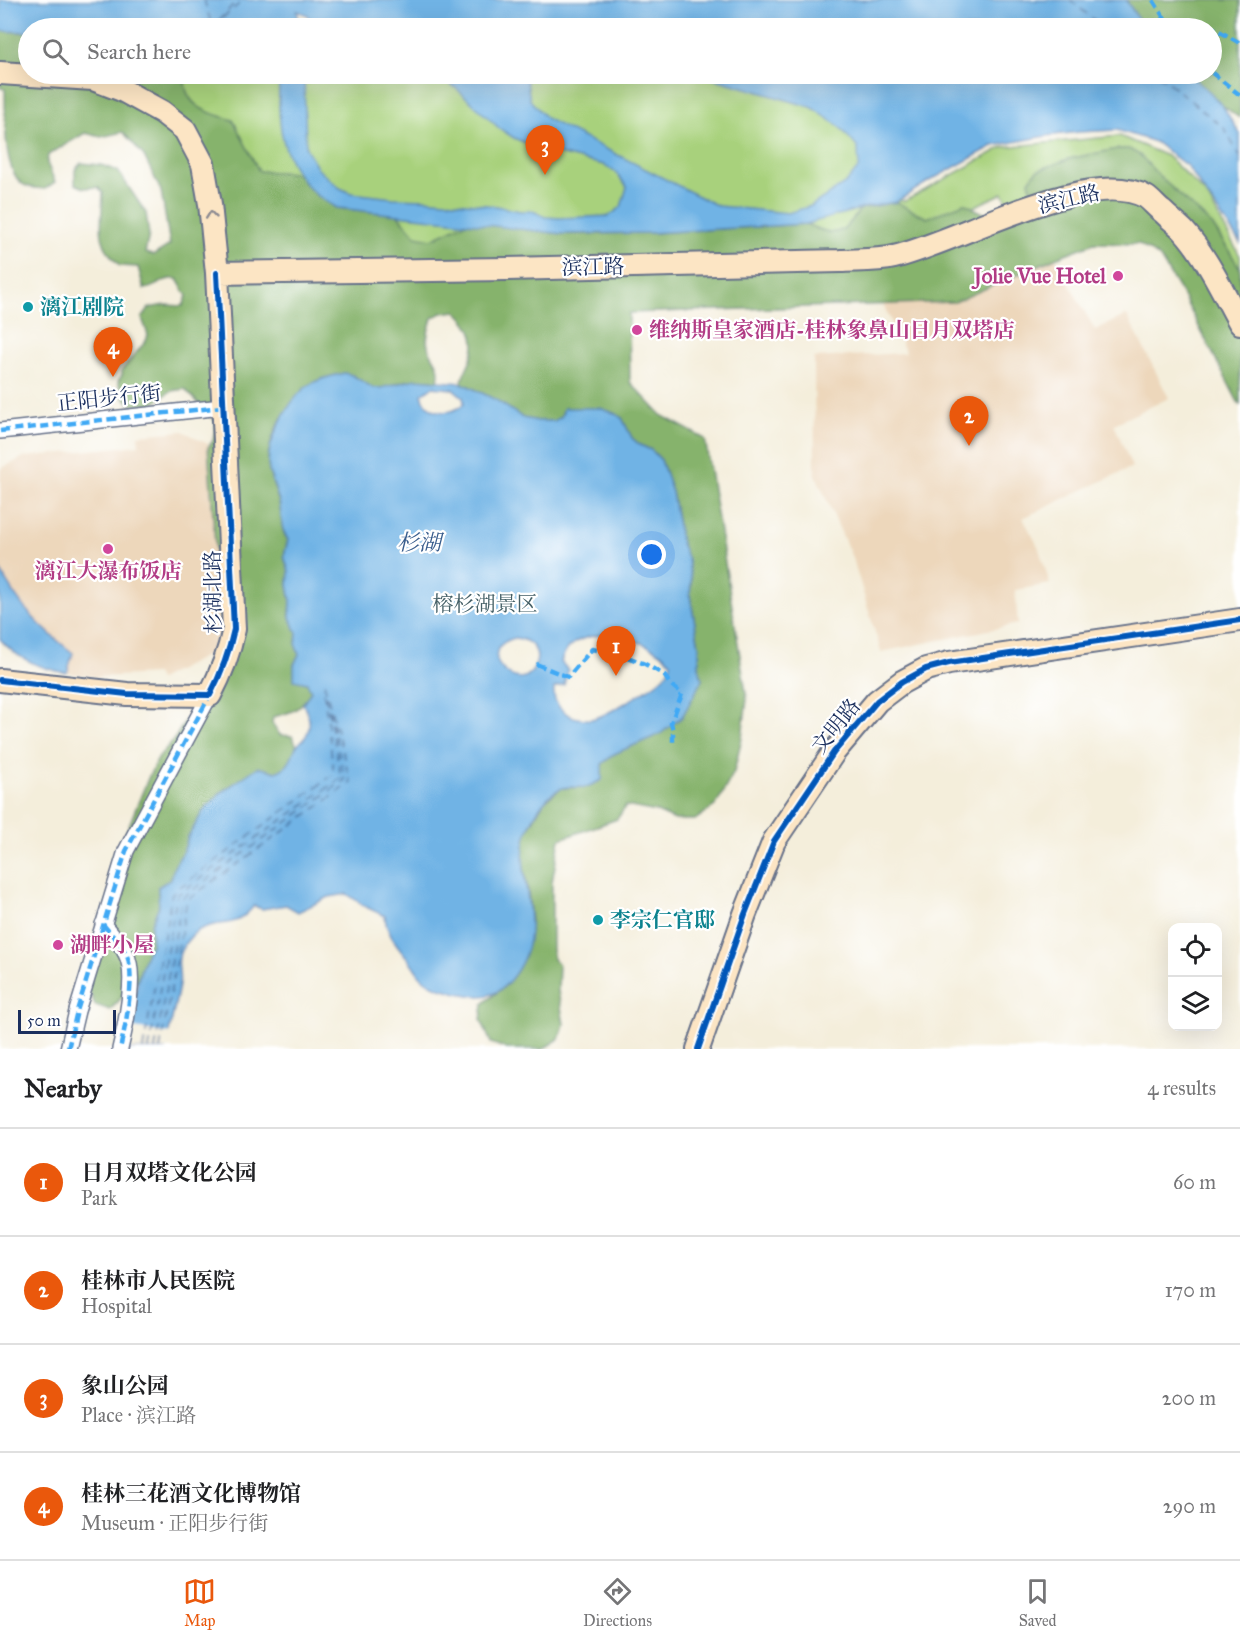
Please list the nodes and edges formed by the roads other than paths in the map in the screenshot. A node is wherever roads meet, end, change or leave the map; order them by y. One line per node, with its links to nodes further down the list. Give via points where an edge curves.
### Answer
1 (0, 73): 2 (street, one-way to 1)
2 (18, 74)
3 (106, 84): 4 (street, one-way to 3, via 203,164 185,130 162,112)
4 (217, 273): 5 (street, 滨江路, via 893,258 1053,199 1099,188 1145,197 1184,231); 6 (street, 杉湖北路)
5 (1240, 323)
6 (222, 407): 7 (street, 正阳步行街); 11 (street, 杉湖北路, via 234,629 229,653)
7 (0, 431)
8 (1240, 620): 15 (street, 文明路, via 949,663 926,669 877,701 834,752 774,842)
9 (1240, 636): 16 (street, 文明路, via 951,675 909,693 887,709 785,851)
10 (0, 680): 11 (street, via 127,694)
11 (210, 695): 12 (street, 杉湖北路, via 126,850)
12 (103, 924): 13 (street, 杉湖北路); 14 (street, via 128,956 130,984)
13 (68, 1049)
14 (120, 1049)
15 (699, 1049)
16 (714, 1049)

